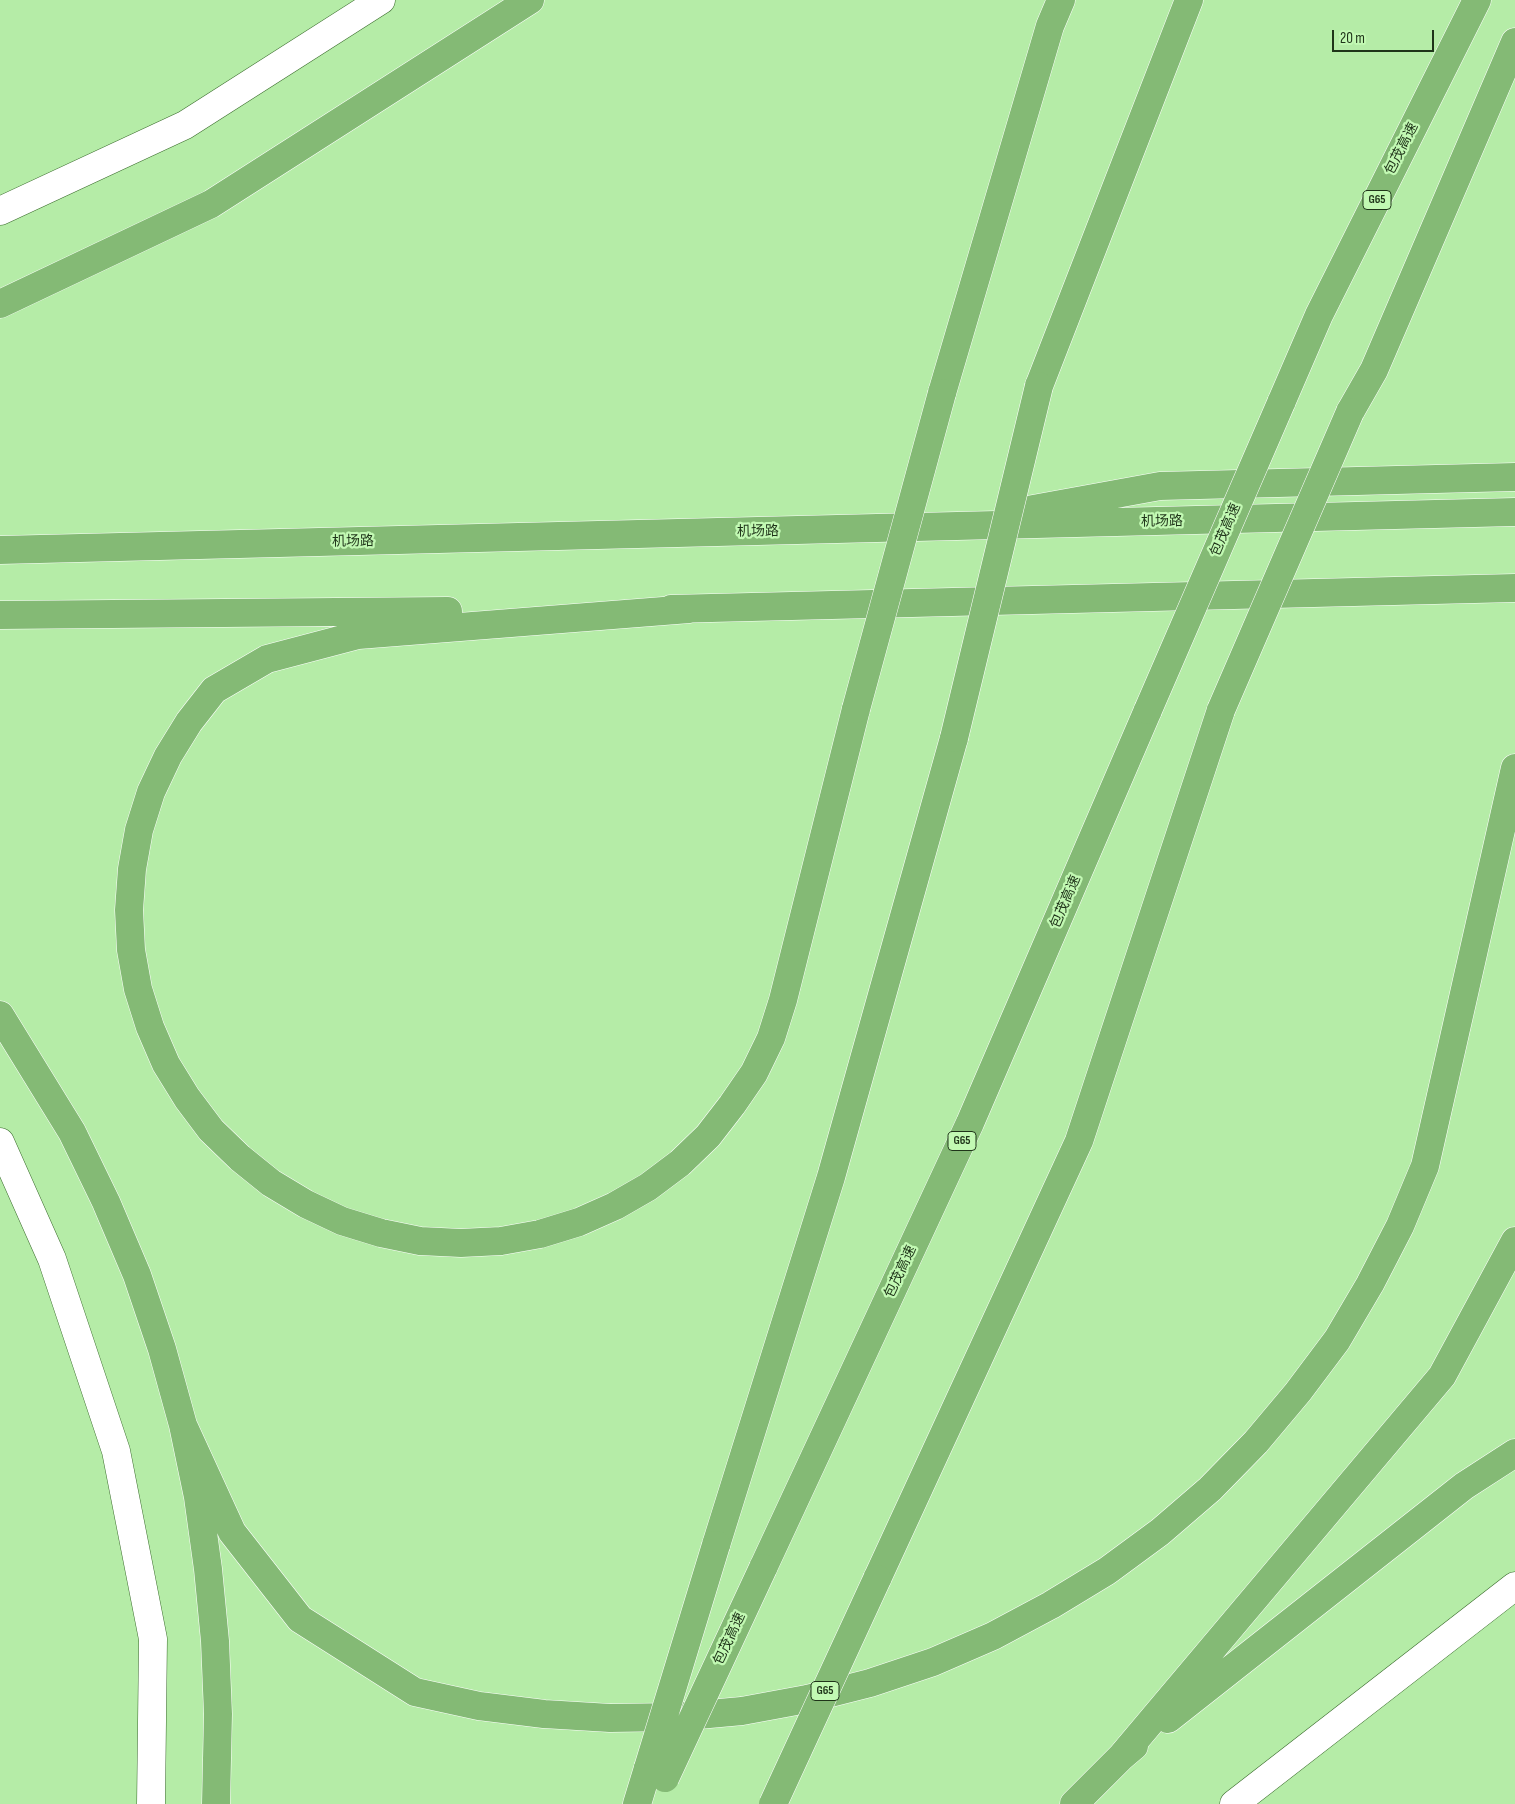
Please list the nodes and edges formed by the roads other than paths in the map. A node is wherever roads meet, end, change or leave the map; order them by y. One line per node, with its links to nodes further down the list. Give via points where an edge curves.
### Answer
1 (381, 0): 7 (street, via 185,125)
2 (530, 0): 8 (highway, via 211,204)
3 (1061, 0): 14 (highway, bridge, via 1050,26 942,393 856,709 784,1000 754,1073 708,1136 680,1163 615,1206 579,1222 530,1236 460,1243 420,1241 342,1221 271,1184 211,1130 166,1064 138,989 131,950 129,910 139,830 151,792 189,722 214,690 267,659 358,635)
4 (1189, 0): 24 (highway, bridge, via 1039,386 954,738 831,1176 716,1545)
5 (1477, 0): 24 (highway, 包茂高速 / G65, bridge, via 1319,315 970,1123 763,1568)
6 (1515, 42): 29 (highway, G65, bridge, via 1374,370 1350,412 1221,710 1079,1142)
7 (0, 211)
8 (0, 304)
9 (1515, 477): 11 (highway, via 1160,486)
10 (1515, 512): 11 (highway, 机场路)
11 (933, 528): 12 (highway, 机场路)
12 (0, 550)
13 (1515, 588): 14 (highway)
14 (689, 609): 15 (highway)
15 (0, 615)
16 (1515, 768): 20 (highway, via 1425,1166 1400,1226 1361,1300 1298,1392 1210,1489 1107,1571 993,1636 933,1662 870,1683 742,1711 610,1718 480,1706 415,1692 300,1620 232,1532)
17 (0, 1015): 20 (highway, via 72,1132 106,1202 162,1349)
18 (0, 1142): 25 (street, via 52,1259 116,1451 153,1639)
19 (1515, 1241): 23 (highway, via 1442,1376)
20 (183, 1425): 26 (highway, via 199,1506 215,1641 218,1714)
21 (1515, 1453): 23 (highway, via 1464,1486)
22 (1515, 1586): 31 (street)
23 (1121, 1756): 30 (highway)
24 (656, 1773): 27 (highway); 28 (highway, 包茂高速 / G65)
25 (151, 1804)
26 (216, 1804)
27 (637, 1804)
28 (653, 1804)
29 (773, 1804)
30 (1074, 1804)
31 (1234, 1804)

